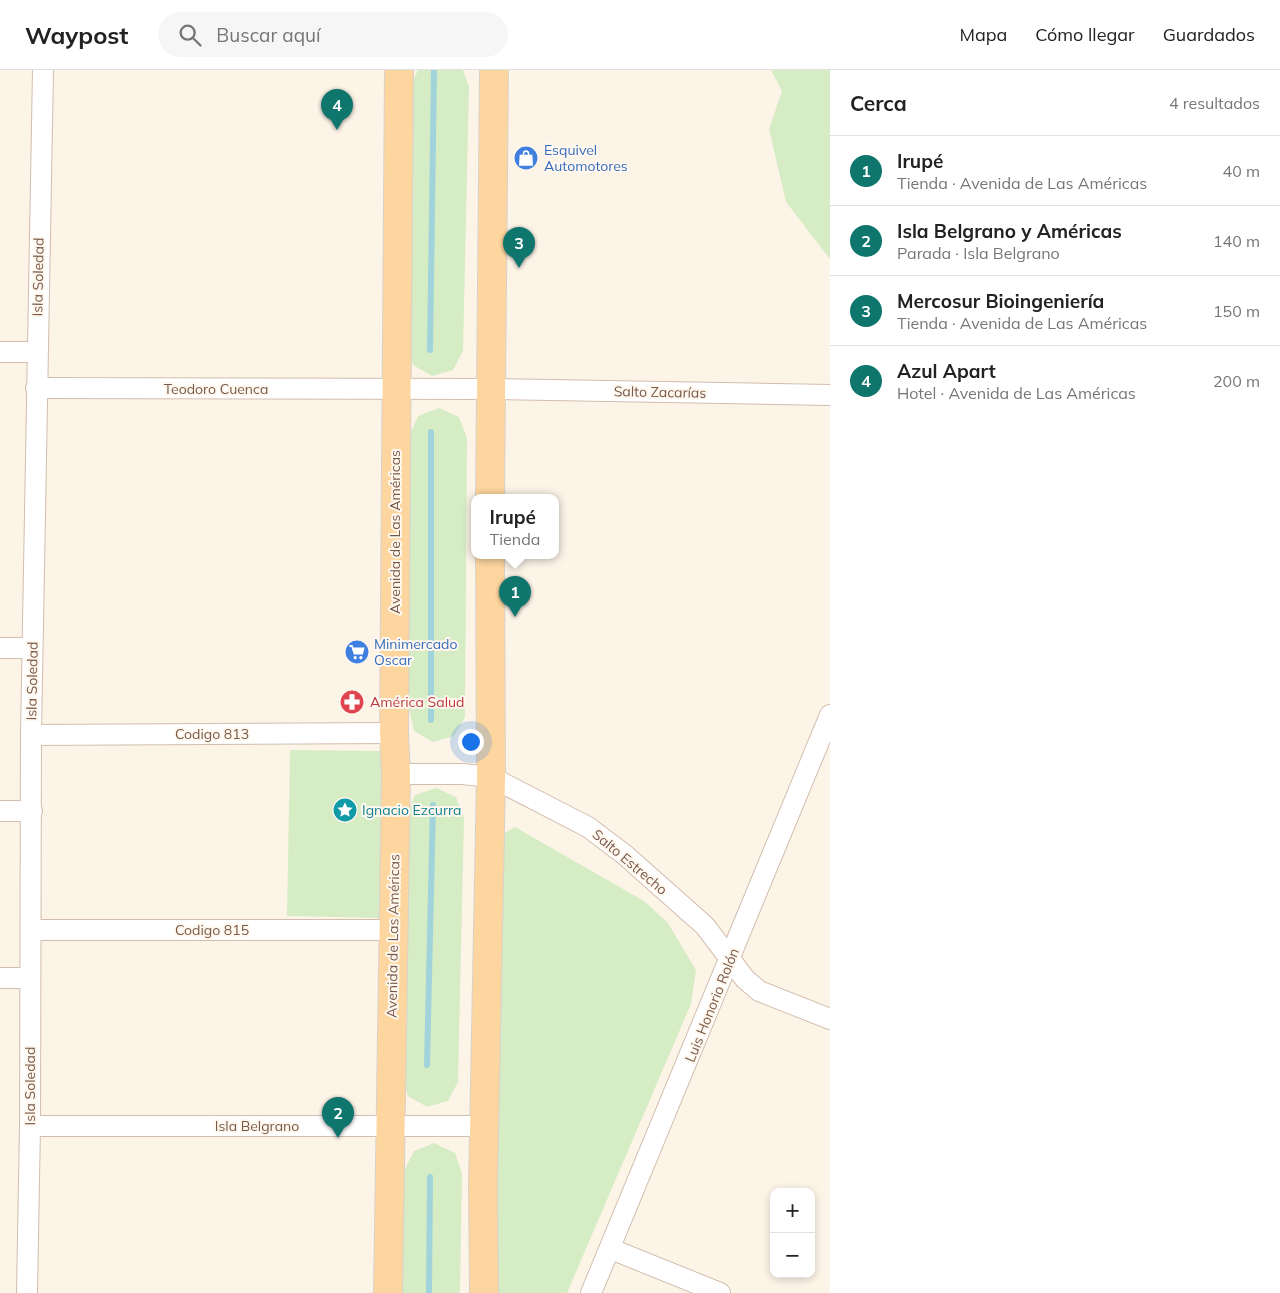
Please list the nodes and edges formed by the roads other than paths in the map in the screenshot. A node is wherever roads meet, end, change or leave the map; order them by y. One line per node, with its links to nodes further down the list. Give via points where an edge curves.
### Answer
1 (43, 70): 5 (street, Isla Soledad)
2 (398, 70): 7 (main road, Avenida de Las Américas)
3 (494, 70): 8 (main road)
4 (0, 352): 5 (street)
5 (37, 352): 6 (street, Isla Soledad)
6 (36, 388): 7 (street, Teodoro Cuenca); 13 (street, Isla Soledad)
7 (396, 390): 8 (street, Teodoro Cuenca); 15 (main road, Avenida de Las Américas)
8 (490, 390): 9 (street, Salto Zacarías); 10 (main road)
9 (830, 396)
10 (490, 494)
11 (490, 559): 18 (main road)
12 (0, 648): 13 (street)
13 (32, 648): 16 (street, Isla Soledad)
14 (830, 715): 23 (street, Luis Honorio Rolón)
15 (394, 733): 16 (street, Codigo 813); 17 (main road, Avenida de Las Américas)
16 (31, 735): 20 (street, Isla Soledad)
17 (396, 774): 18 (street, Salto Estrecho); 22 (main road, Avenida de Las Américas)
18 (491, 777): 23 (street, Salto Estrecho, via 588,828 625,855 705,926); 29 (main road)
19 (0, 811): 20 (street)
20 (32, 811): 21 (street, Isla Soledad)
21 (31, 930): 22 (street, Codigo 815); 25 (street, Isla Soledad)
22 (392, 930): 28 (main road, Avenida de Las Américas)
23 (731, 958): 26 (street, Salto Estrecho, via 745,979 759,991); 30 (street, Luis Honorio Rolón)
24 (0, 978): 25 (street)
25 (30, 978): 27 (street, Isla Soledad)
26 (830, 1019)
27 (30, 1126): 28 (street, Isla Belgrano); 31 (street, Isla Soledad)
28 (390, 1126): 29 (street, Isla Belgrano); 32 (main road, Avenida de Las Américas)
29 (484, 1126): 33 (main road)
30 (611, 1249): 34 (street, Luis Honorio Rolón); 35 (street)
31 (27, 1293)
32 (388, 1293)
33 (484, 1293)
34 (591, 1293)
35 (720, 1293)

